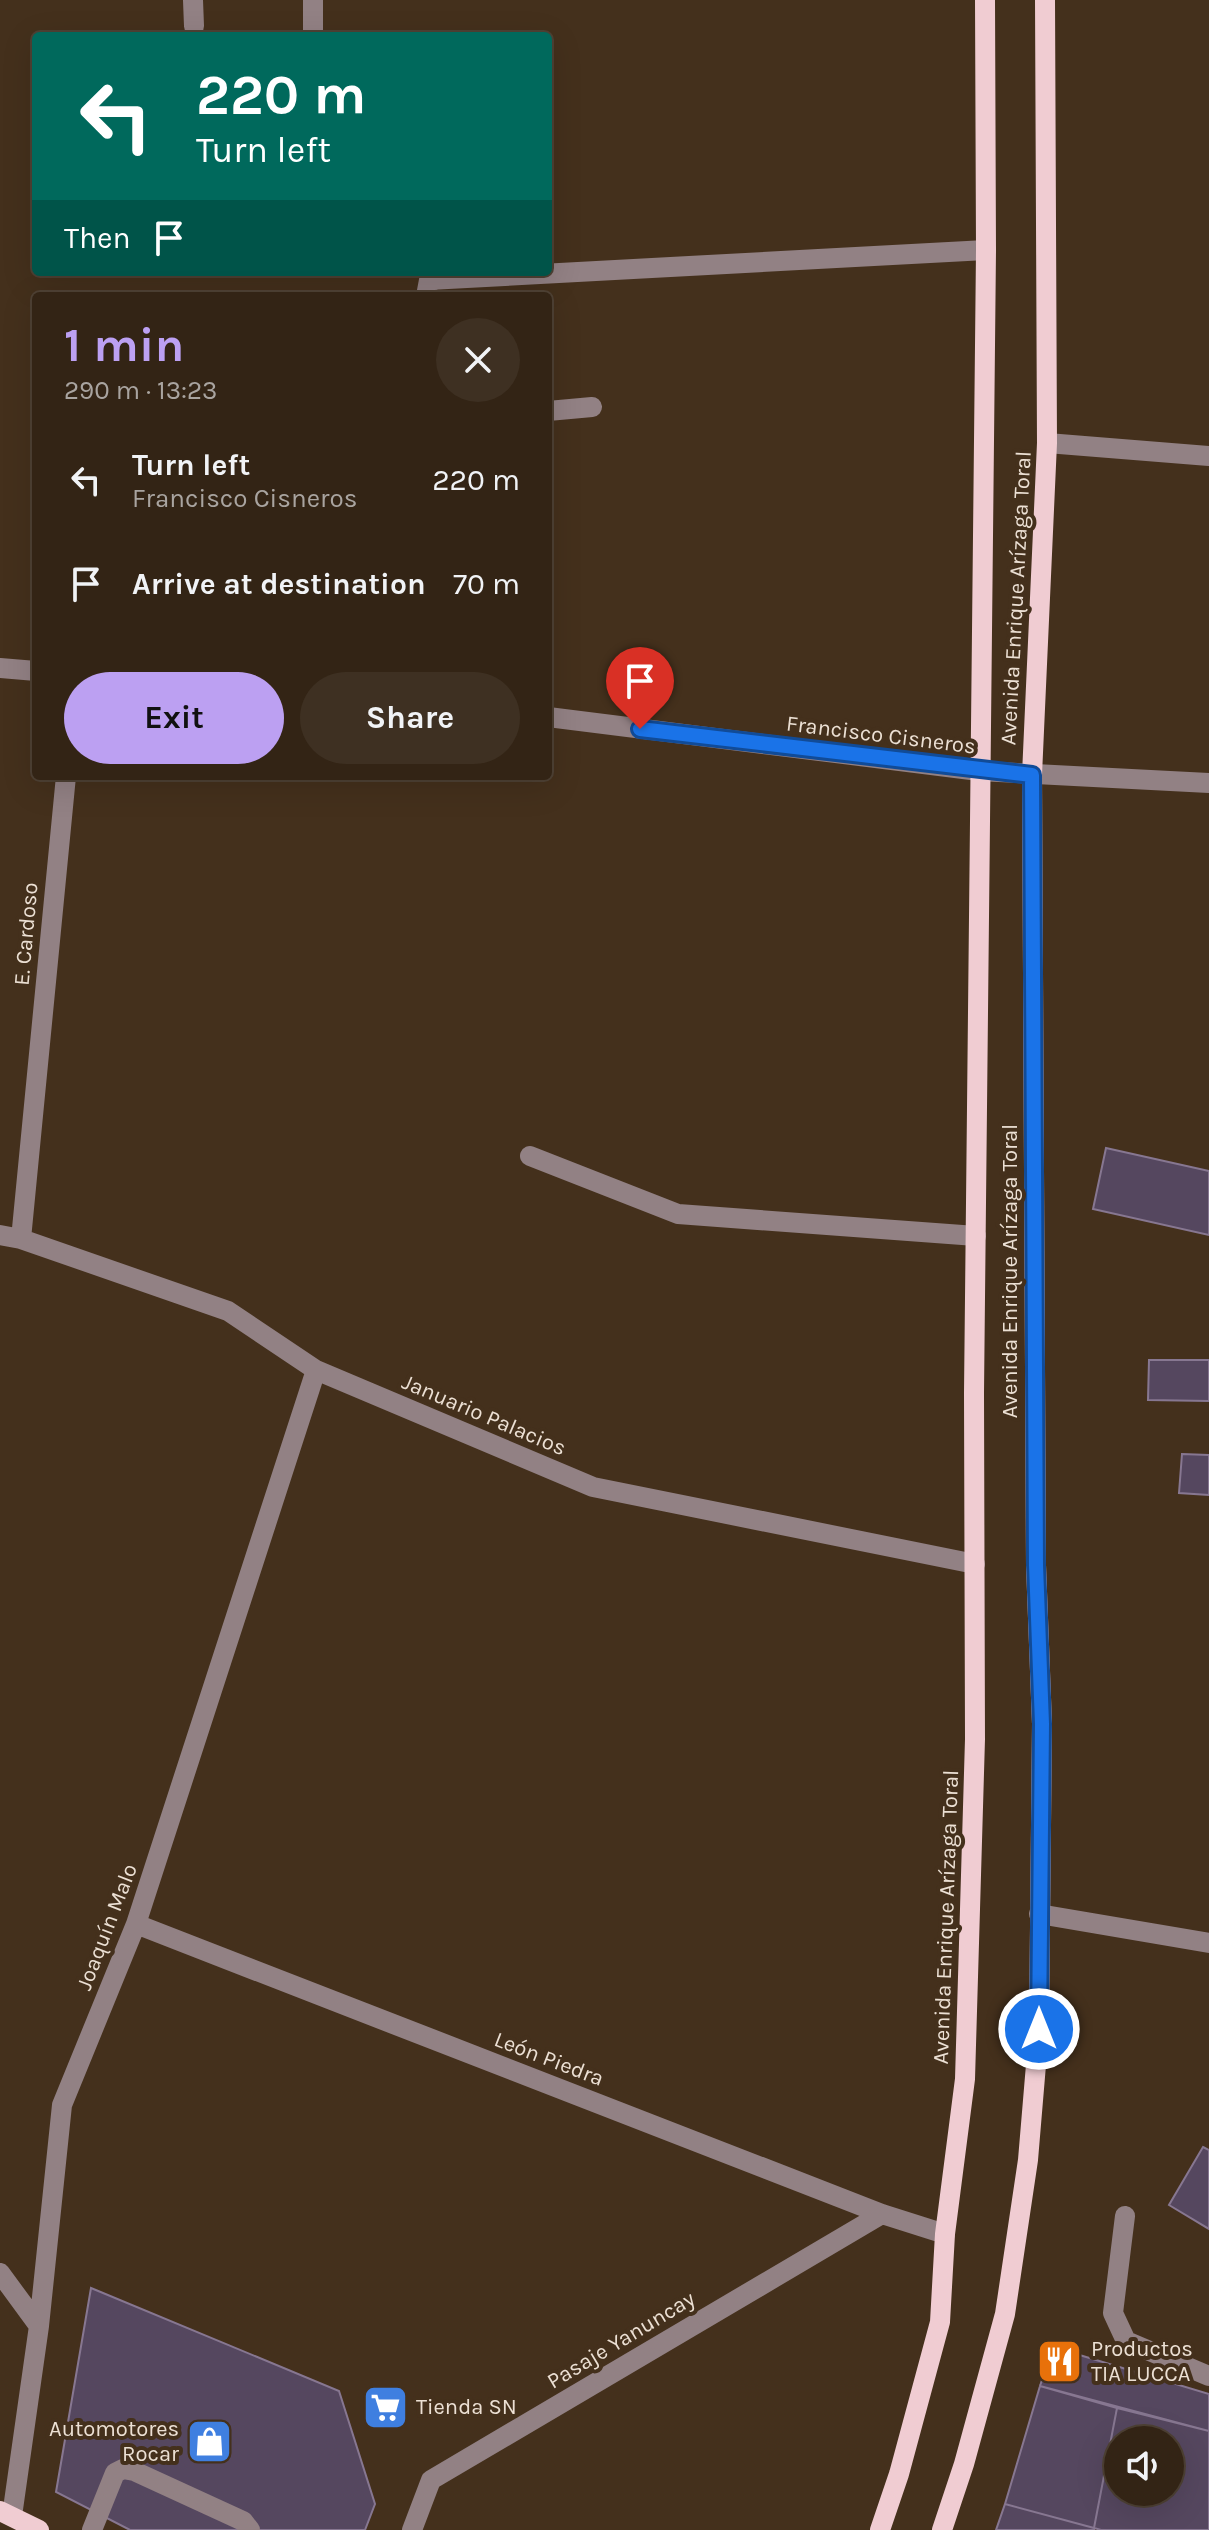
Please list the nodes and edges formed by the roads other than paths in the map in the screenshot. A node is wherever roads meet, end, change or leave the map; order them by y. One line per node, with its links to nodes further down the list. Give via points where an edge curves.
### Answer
1 (193, 0): 5 (street)
2 (313, 0): 6 (street)
3 (985, 0): 7 (main road, Avenida Enrique Arízaga Toral)
4 (1045, 0): 11 (main road, Avenida Enrique Arízaga Toral)
5 (194, 26)
6 (313, 32)
7 (986, 250): 8 (street); 16 (main road, Avenida Enrique Arízaga Toral)
8 (427, 288)
9 (592, 407): 10 (street)
10 (552, 411)
11 (1047, 443): 12 (street); 17 (main road, Avenida Enrique Arízaga Toral)
12 (1209, 456)
13 (0, 668): 14 (street)
14 (32, 671)
15 (552, 718): 16 (street, Francisco Cisneros)
16 (979, 771): 17 (street, Francisco Cisneros); 22 (main road, Avenida Enrique Arízaga Toral)
17 (1032, 775): 19 (street, Francisco Cisneros); 26 (main road, Avenida Enrique Arízaga Toral, via 1036,1549 1042,1724)
18 (66, 780): 23 (street, E. Cardoso)
19 (1209, 783)
20 (530, 1156): 22 (street, via 678,1214)
21 (0, 1235): 23 (street, Januario Palacios)
22 (976, 1236): 25 (main road, Avenida Enrique Arízaga Toral)
23 (21, 1239): 24 (street, Januario Palacios, via 228,1311)
24 (316, 1370): 25 (street, Januario Palacios, via 593,1487); 27 (street, Joaquín Malo)
25 (975, 1564): 31 (main road, Avenida Enrique Arízaga Toral, via 965,2079)
26 (1039, 1914): 28 (street); 41 (main road, Avenida Enrique Arízaga Toral, via 1039,2029 1028,2160 1005,2314)
27 (136, 1924): 29 (street, León Piedra); 33 (street, Joaquín Malo, via 62,2105)
28 (1209, 1943)
29 (882, 2214): 31 (street, León Piedra); 39 (street, Pasaje Yanuncay, via 431,2480)
30 (1125, 2216): 34 (street, via 1113,2313 1126,2341)
31 (945, 2234): 40 (main road, Avenida Enrique Arízaga Toral, via 940,2322)
32 (0, 2273): 33 (street)
33 (39, 2326): 35 (street, Joaquín Malo)
34 (1209, 2376)
35 (6, 2513): 36 (main road)
36 (39, 2530)
37 (92, 2530): 38 (street, via 115,2473 123,2469 243,2521)
38 (250, 2530)
39 (412, 2530)
40 (880, 2530)
41 (942, 2530)

